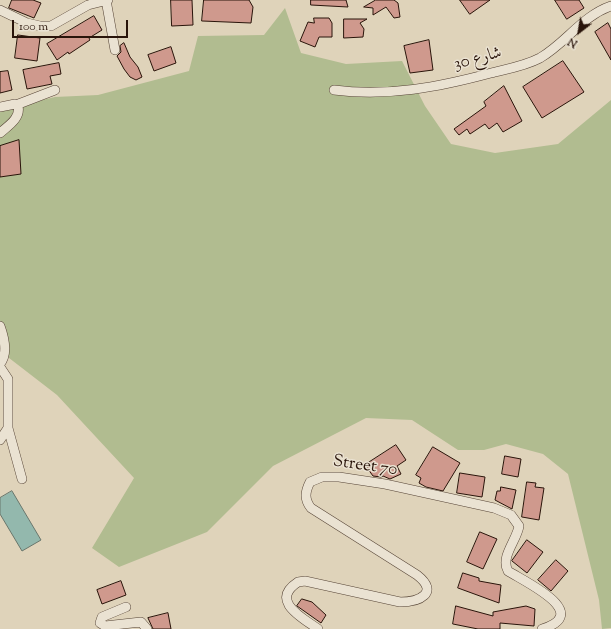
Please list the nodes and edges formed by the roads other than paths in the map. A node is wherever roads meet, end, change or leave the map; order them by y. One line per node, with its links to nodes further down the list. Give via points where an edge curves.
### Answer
1 (107, 0): 3 (street, via 88,5 51,26 27,23); 4 (street)
2 (611, 6): 6 (street, شارع 30, via 584,20 547,53 526,64 427,88 367,93)
3 (0, 10)
4 (115, 50)
5 (55, 90): 7 (street)
6 (334, 90)
7 (16, 105): 8 (street); 9 (street, via 19,108 18,115)
8 (0, 107)
9 (0, 133)
10 (0, 326): 11 (street, via 5,350 4,360)
11 (0, 366): 12 (street, via 9,384)
12 (8, 428): 13 (street); 14 (street)
13 (0, 440)
14 (22, 479)
15 (126, 607): 16 (street, via 102,618 100,623 108,625 141,622)
16 (147, 629)
17 (318, 629): 18 (street, Street 70, via 288,605 288,593 298,582 305,581 400,602 421,599 427,588 426,582 417,575 311,508 306,492 310,482 322,477 385,484 479,504 511,515 519,526 507,557 506,568 542,590 560,608 557,622)
18 (542, 629)

